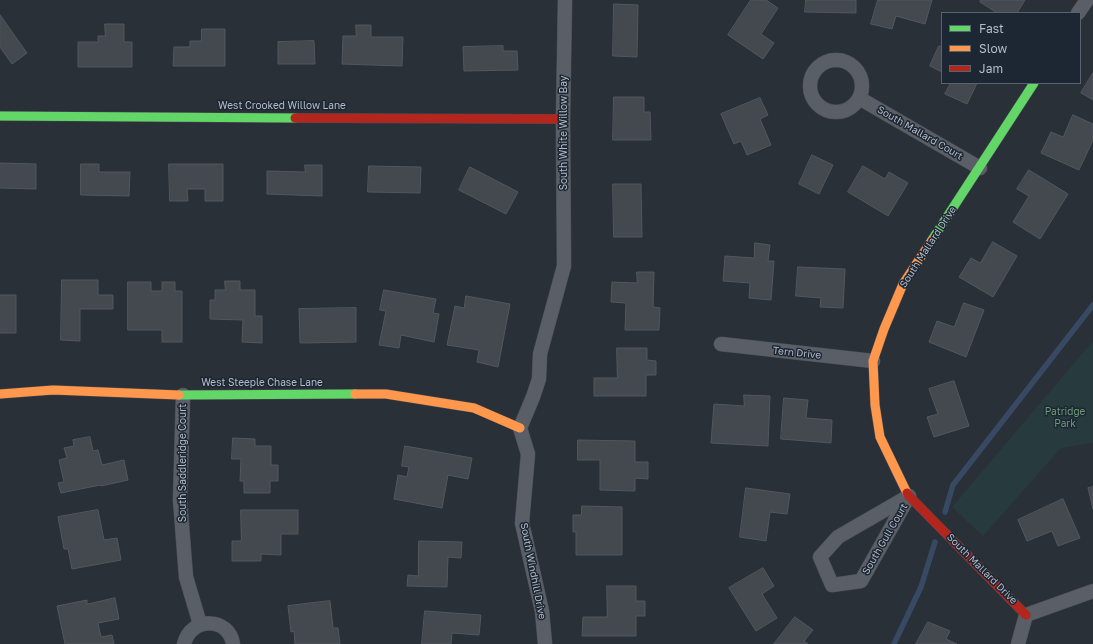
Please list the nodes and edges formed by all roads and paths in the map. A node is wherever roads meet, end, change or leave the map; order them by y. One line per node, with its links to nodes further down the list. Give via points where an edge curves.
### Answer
1 (565, 0): 7 (street, South White Willow Bay)
2 (1087, 0): 3 (street)
3 (1079, 12)
4 (1033, 84): 8 (street, South Mallard Drive)
5 (859, 98): 8 (street, South Mallard Court)
6 (0, 116): 7 (street, West Crooked Willow Lane)
7 (563, 119): 13 (street, South White Willow Bay, via 564,266 540,354 539,379)
8 (980, 168): 10 (street, South Mallard Drive, via 902,284)
9 (721, 344): 10 (street, Tern Drive)
10 (873, 361): 14 (street, South Mallard Drive, via 875,405 880,437)
11 (0, 394): 12 (street, West Steeple Chase Lane, via 53,390)
12 (183, 395): 13 (street, West Steeple Chase Lane, via 386,394 474,408); 17 (street, South Saddleridge Court, via 180,500 185,569)
13 (520, 428): 20 (street, South Windhill Drive, via 528,454 522,523 542,611)
14 (909, 496): 14 (street, South Gull Court, via 838,537 820,557 832,585 861,581); 16 (street, South Mallard Drive)
15 (1093, 591): 16 (street)
16 (1026, 615): 21 (street)
17 (200, 624): 18 (street, via 192,629); 19 (street, via 220,626 227,632)
18 (184, 644)
19 (233, 644)
20 (545, 644)
21 (1018, 644)

